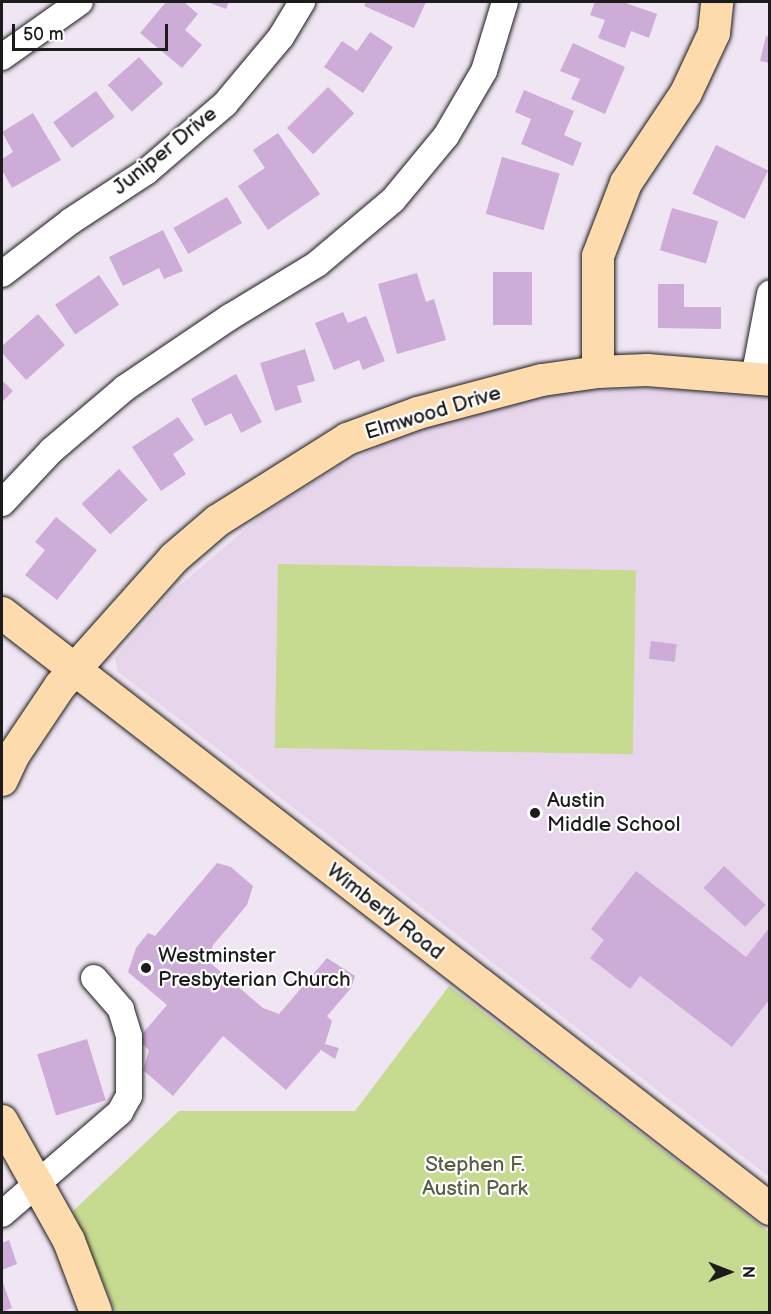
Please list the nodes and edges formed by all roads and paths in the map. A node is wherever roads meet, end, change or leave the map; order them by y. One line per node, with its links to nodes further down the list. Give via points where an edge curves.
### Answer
1 (80, 2): 5 (street)
2 (302, 2): 6 (street, Juniper Drive, via 281,37 225,104 146,172 71,221)
3 (505, 2): 10 (street, via 484,71 446,136 393,200 317,264 125,388 52,450)
4 (717, 2): 8 (main road, via 714,33 691,83 626,183 598,256)
5 (2, 57)
6 (2, 274)
7 (770, 294): 9 (street)
8 (598, 372): 9 (main road, Elmwood Drive, via 648,370); 12 (main road, Elmwood Drive, via 542,380 418,413 338,445 217,521 136,597)
9 (762, 379)
10 (2, 503)
11 (2, 613): 12 (main road, Wimberly Road)
12 (74, 670): 13 (main road, Elmwood Drive, via 43,709); 17 (main road, Wimberly Road)
13 (2, 780)
14 (94, 978): 16 (street, via 121,1009 129,1036 129,1096 120,1112)
15 (2, 1121): 16 (main road)
16 (36, 1186): 18 (street); 19 (main road, via 69,1241)
17 (770, 1209)
18 (2, 1214)
19 (96, 1312)

